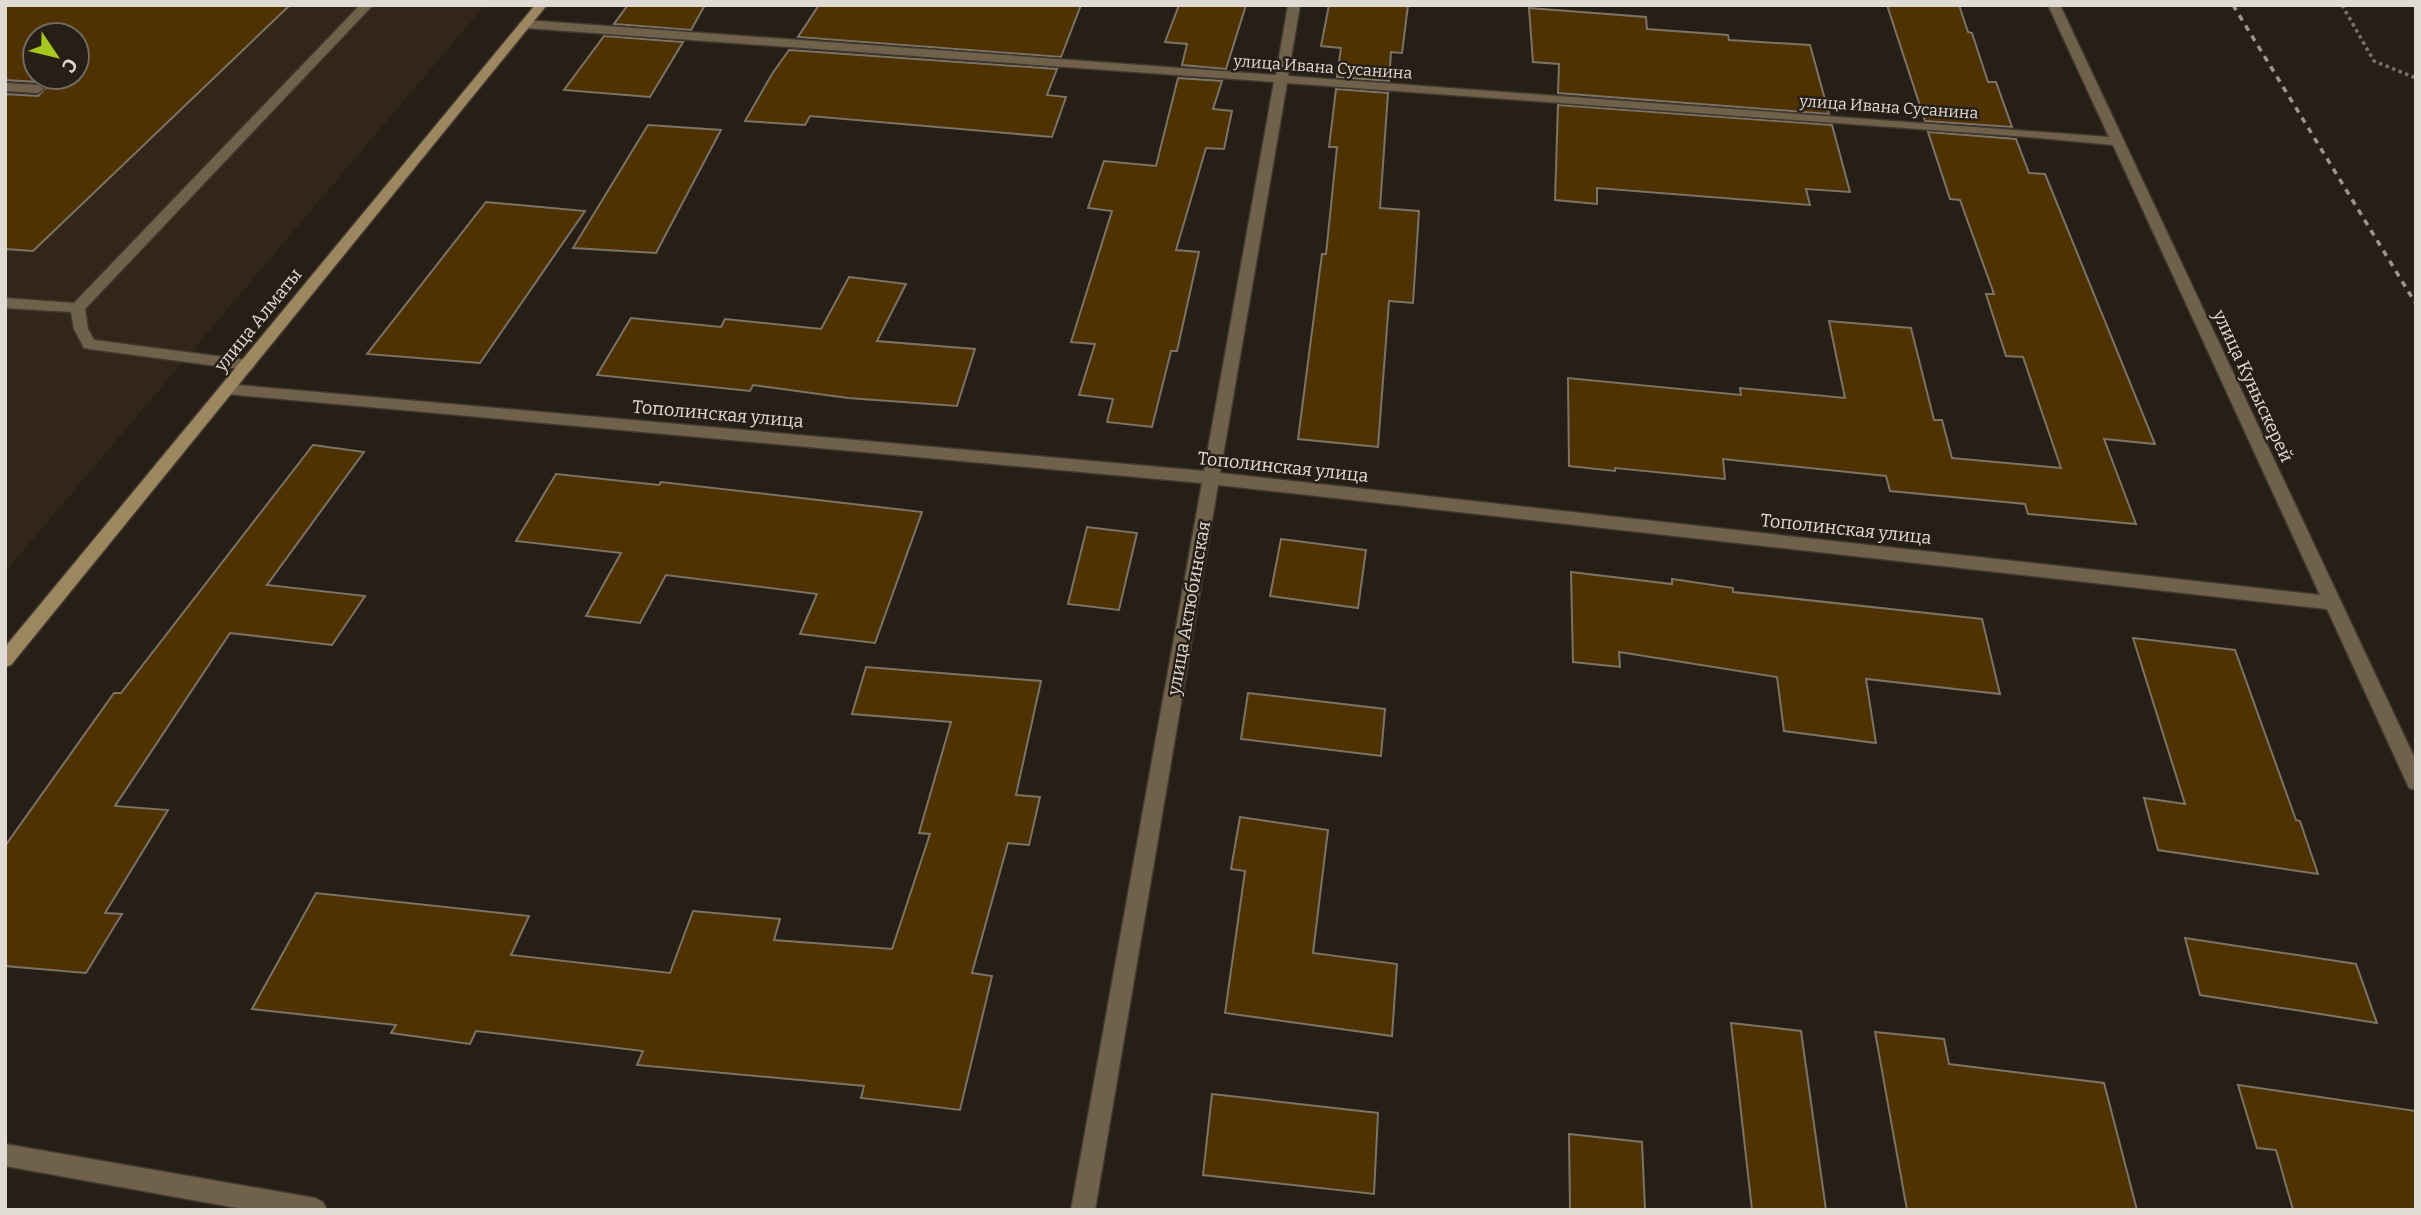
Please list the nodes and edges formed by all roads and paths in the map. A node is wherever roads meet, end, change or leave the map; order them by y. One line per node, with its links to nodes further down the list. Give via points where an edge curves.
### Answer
1 (367, 5): 11 (street)
2 (541, 5): 6 (street, улица Алматы)
3 (1294, 5): 8 (street, улица Актюбинская)
4 (2054, 5): 9 (street, улица Куныскерей)
5 (2342, 5): 7 (path, via 2374,61)
6 (526, 24): 8 (street, улица Ивана Сусанина); 12 (street, улица Алматы)
7 (2416, 78)
8 (1281, 80): 9 (street, улица Ивана Сусанина); 14 (street, улица Актюбинская)
9 (2118, 142): 15 (street, улица Куныскерей)
10 (5, 303): 11 (street)
11 (78, 308): 12 (street, via 89,344)
12 (247, 365): 13 (street, улица Алматы)
13 (227, 389): 14 (street, Тополинская улица); 16 (street, улица Алматы)
14 (1212, 478): 15 (street, Тополинская улица); 20 (street, улица Актюбинская)
15 (2332, 603): 17 (street, улица Куныскерей)
16 (5, 660)
17 (2416, 782)
18 (5, 1155): 19 (street)
19 (315, 1210)
20 (1083, 1210)

